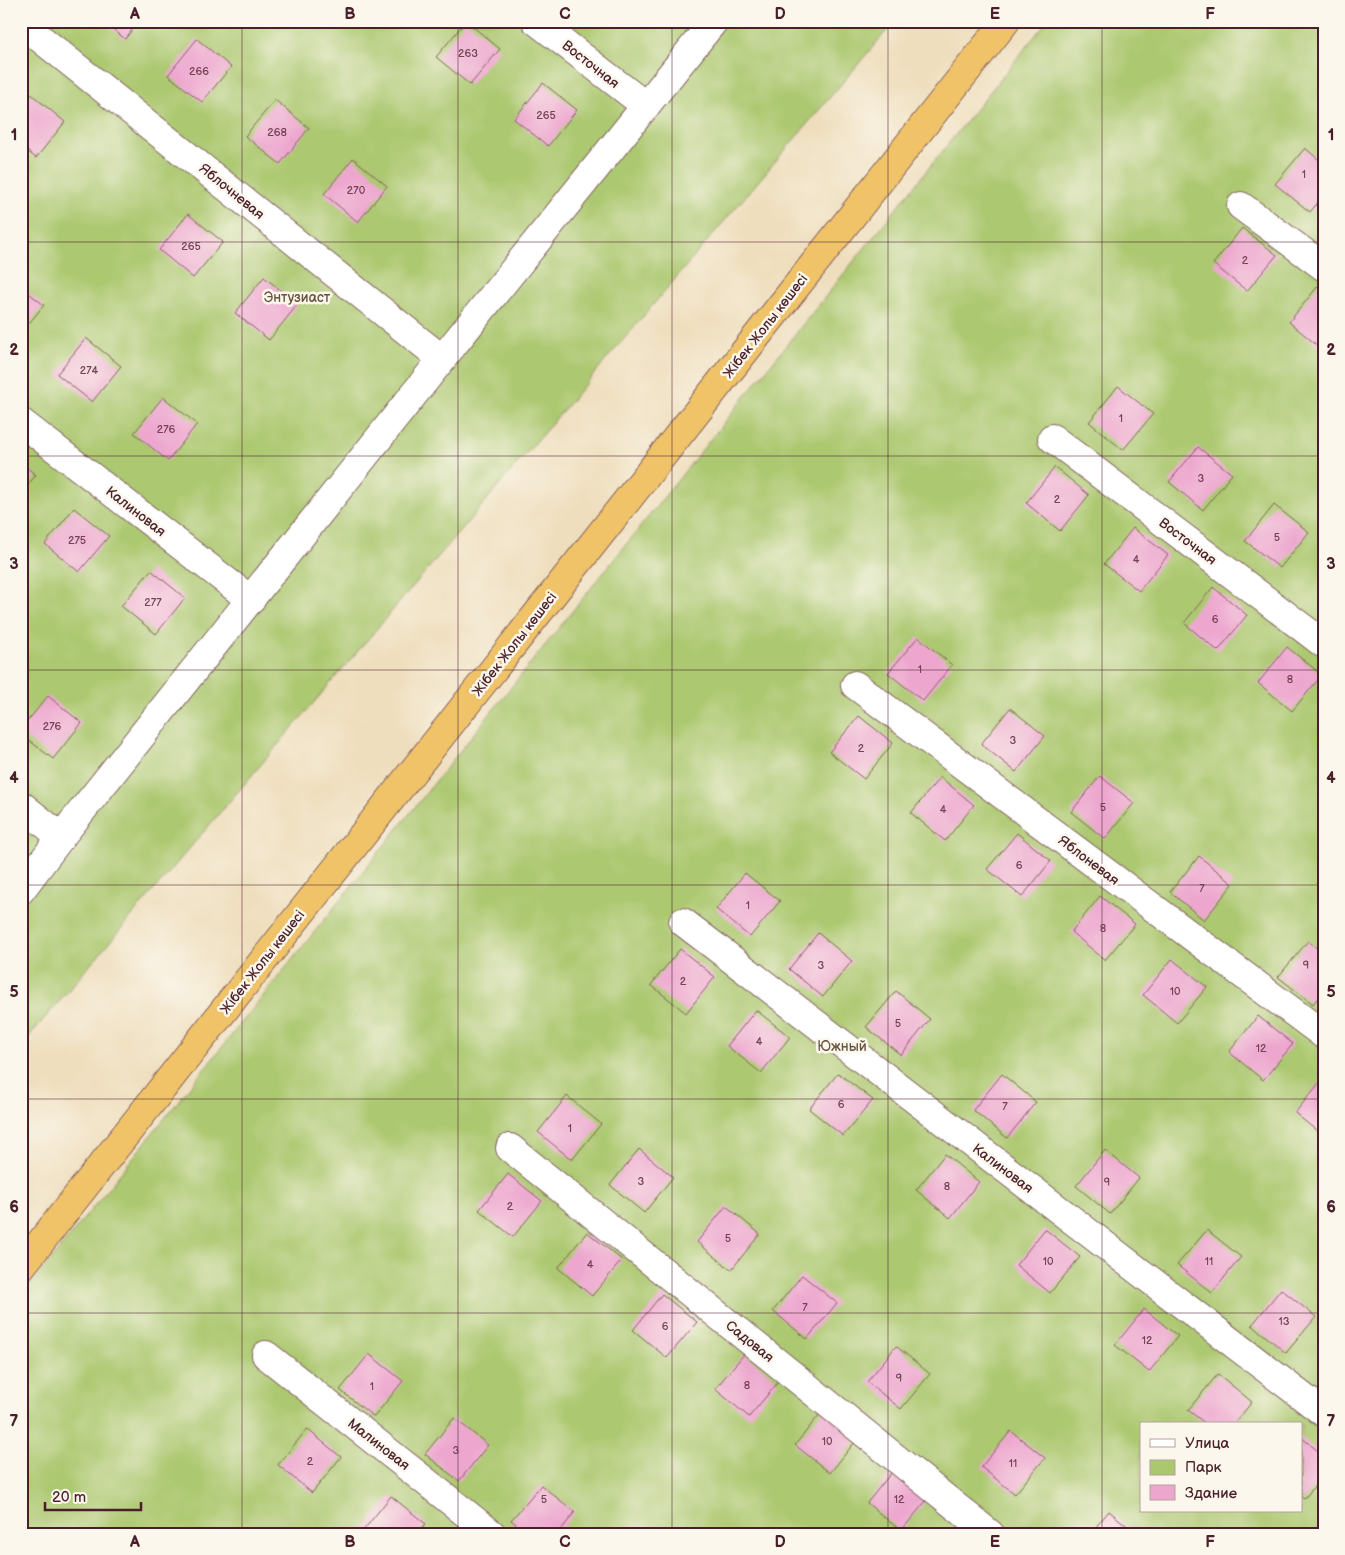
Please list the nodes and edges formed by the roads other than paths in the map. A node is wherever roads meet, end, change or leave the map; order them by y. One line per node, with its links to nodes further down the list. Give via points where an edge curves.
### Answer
1 (536, 21): 5 (street, Восточная)
2 (714, 21): 5 (street)
3 (1006, 21): 20 (highway, Жібек Жолы көшесі)
4 (21, 23): 8 (street, Яблочневая)
5 (646, 106): 8 (street)
6 (1241, 206): 7 (street)
7 (1324, 267)
8 (442, 358): 11 (street)
9 (21, 422): 11 (street, Калиновая)
10 (1052, 438): 12 (street, Восточная)
11 (251, 600): 15 (street)
12 (1324, 644)
13 (855, 685): 18 (street, Яблоневая)
14 (21, 805): 15 (street)
15 (61, 837): 16 (street)
16 (21, 890)
17 (683, 922): 22 (street, Калиновая)
18 (1324, 1035)
19 (510, 1148): 24 (street, Садовая)
20 (21, 1267)
21 (266, 1355): 23 (street, Малиновая)
22 (1324, 1413)
23 (492, 1534)
24 (990, 1534)

